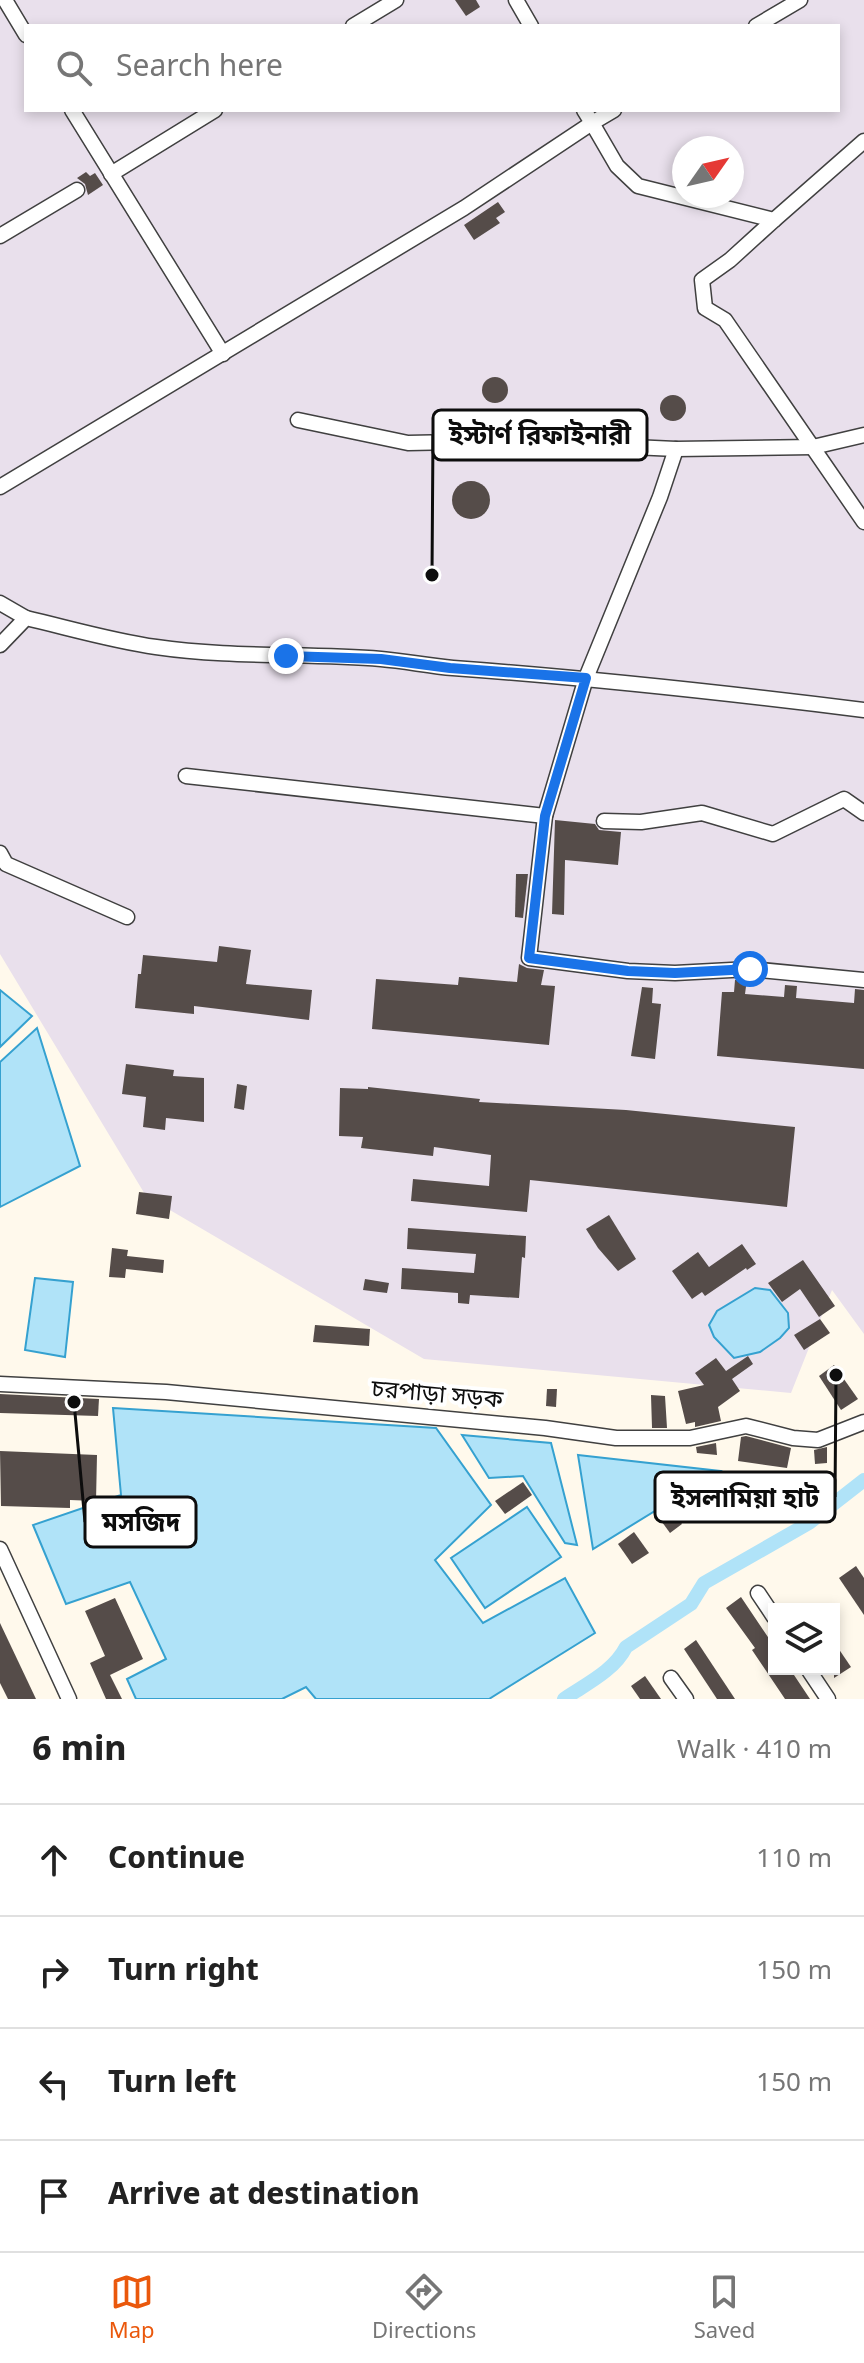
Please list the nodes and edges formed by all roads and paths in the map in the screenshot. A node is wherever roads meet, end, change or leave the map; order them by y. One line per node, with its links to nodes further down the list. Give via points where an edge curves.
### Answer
1 (5, 0): 8 (street)
2 (396, 0): 5 (street)
3 (516, 0): 6 (street)
4 (800, 0): 7 (street)
5 (356, 24)
6 (530, 24)
7 (759, 24)
8 (24, 32)
9 (73, 112): 15 (street)
10 (212, 112): 15 (street)
11 (585, 112): 13 (street)
12 (611, 112): 13 (street)
13 (592, 123): 17 (street, via 617,166 638,186); 19 (street, via 464,208)
14 (864, 141): 17 (street)
15 (111, 174): 19 (street)
16 (77, 190): 18 (street)
17 (774, 220): 22 (street, via 702,280 705,308 725,320)
18 (0, 236)
19 (223, 354): 24 (street)
20 (298, 420): 23 (street, via 408,443 504,441)
21 (864, 435): 22 (street)
22 (813, 447): 23 (street); 25 (street)
23 (676, 449): 29 (street)
24 (0, 487)
25 (864, 522)
26 (0, 603): 27 (street)
27 (26, 618): 28 (street); 29 (street, via 156,647 381,659)
28 (0, 645)
29 (586, 678): 30 (street); 33 (street)
30 (864, 710)
31 (186, 776): 33 (street)
32 (864, 813): 34 (street, via 844,799 773,834 702,813 641,822)
33 (545, 816): 37 (street, via 529,958 628,971 750,969)
34 (604, 821)
35 (0, 853): 36 (street, via 6,864)
36 (127, 917)
37 (864, 980)
38 (0, 1384): 39 (street, চরপাড়া সড়ক, via 166,1392 616,1438 690,1438 746,1426 818,1440)
39 (864, 1422)
40 (0, 1549): 45 (street)
41 (758, 1593): 42 (street)
42 (768, 1608)
43 (812, 1675): 47 (street)
44 (671, 1678): 46 (street)
45 (69, 1699)
46 (686, 1699)
47 (828, 1699)

